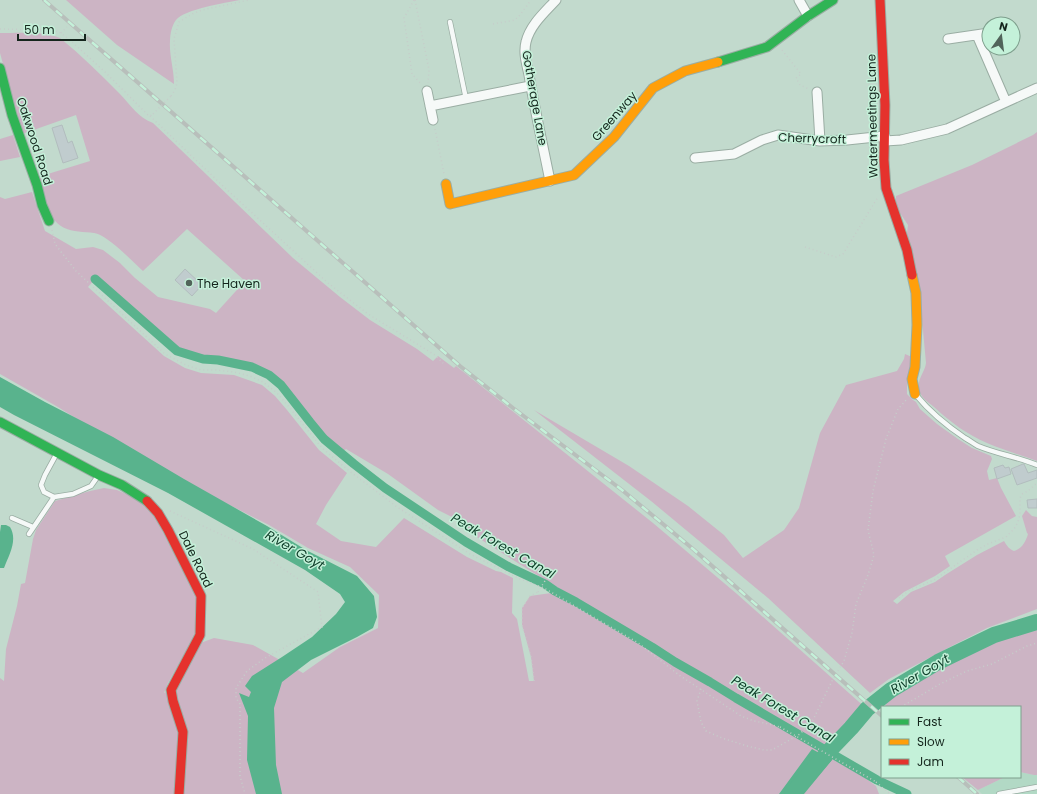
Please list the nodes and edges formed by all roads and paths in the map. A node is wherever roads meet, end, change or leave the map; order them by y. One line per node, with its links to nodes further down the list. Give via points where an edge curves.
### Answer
1 (249, 0): 26 (path, bridge, via 202,10 179,22 174,39 177,83 175,90)
2 (415, 0): 21 (path, via 429,70); 21 (path, via 404,18 412,74)
3 (531, 0): 10 (path, via 515,20)
4 (556, 0): 19 (street, Gotherage Lane, via 539,18 526,42)
5 (799, 0): 8 (street)
6 (833, 0): 8 (street, Greenway)
7 (880, 0): 28 (street, Watermeetings Lane)
8 (808, 16): 17 (street, Greenway)
9 (450, 22): 23 (lane)
10 (493, 24)
11 (66, 27): 13 (path)
12 (0, 29): 13 (path, via 52,30)
13 (61, 33): 26 (path)
14 (981, 34): 15 (street)
15 (977, 35): 16 (street); 24 (street)
16 (948, 39)
17 (775, 41): 22 (path, via 800,74 796,78 800,85); 31 (street, Greenway, via 737,58 685,71 653,88 614,137 574,175)
18 (0, 68): 34 (street, Oakwood Road, via 12,115)
19 (530, 86): 23 (street); 31 (street, Gotherage Lane)
20 (1037, 88): 24 (street, Cherrycroft)
21 (427, 91): 25 (street)
22 (817, 92): 29 (street)
23 (466, 99): 25 (street)
24 (1006, 102): 28 (street, Cherrycroft, via 947,129 901,140)
25 (430, 106): 27 (street)
26 (150, 116): 36 (path, via 328,283 368,314 435,355)
27 (433, 120): 32 (path)
28 (885, 139): 29 (street, Cherrycroft); 33 (street, Watermeetings Lane)
29 (820, 141): 30 (street, Cherrycroft, via 778,135 734,154)
30 (695, 158)
31 (550, 181): 32 (street, Greenway, via 450,204)
32 (446, 184)
33 (887, 189): 35 (path, via 875,201 843,254 836,256); 37 (street, Watermeetings Lane, via 907,250 916,293 918,325 912,379)
34 (49, 221): 52 (path, via 55,244 76,271 165,354 201,370 234,372 263,382 277,393 322,448 397,507 470,554 544,588 637,642)
35 (805, 247)
36 (443, 364)
37 (915, 394): 40 (lane, via 939,419 978,445); 52 (path, via 909,396 898,409 886,439 873,491 868,530 874,555 856,604 852,633 844,661 813,720 800,734 772,750 747,746 706,731 701,722 697,701)
38 (0, 422): 39 (street, Dale Road)
39 (57, 453): 41 (street, Dale Road); 43 (lane, via 41,485 44,492)
40 (1037, 466)
41 (99, 475): 43 (lane, via 91,486 73,494); 55 (street, Dale Road, via 145,499 158,513 201,596 200,635 172,690 183,732)
42 (1037, 483): 49 (path, via 1022,494 1018,522 1006,536 988,544 934,580 910,590)
43 (54, 497): 46 (lane)
44 (166, 509): 56 (path, via 253,549 318,592 322,627 265,658 247,671 236,688 236,698 240,704 240,776)
45 (12, 518): 46 (lane)
46 (33, 527): 47 (lane)
47 (29, 534)
48 (548, 576): 51 (path, bridge, via 538,592 530,596 522,608 522,625 531,657)
49 (899, 598)
50 (1037, 643): 53 (path, via 992,664 967,671)
51 (534, 681)
52 (701, 689): 57 (path, bridge, via 741,716 780,727 876,782)
53 (903, 706)
54 (1037, 787): 58 (lane)
55 (179, 794)
56 (246, 794)
57 (890, 794)
58 (999, 794)

